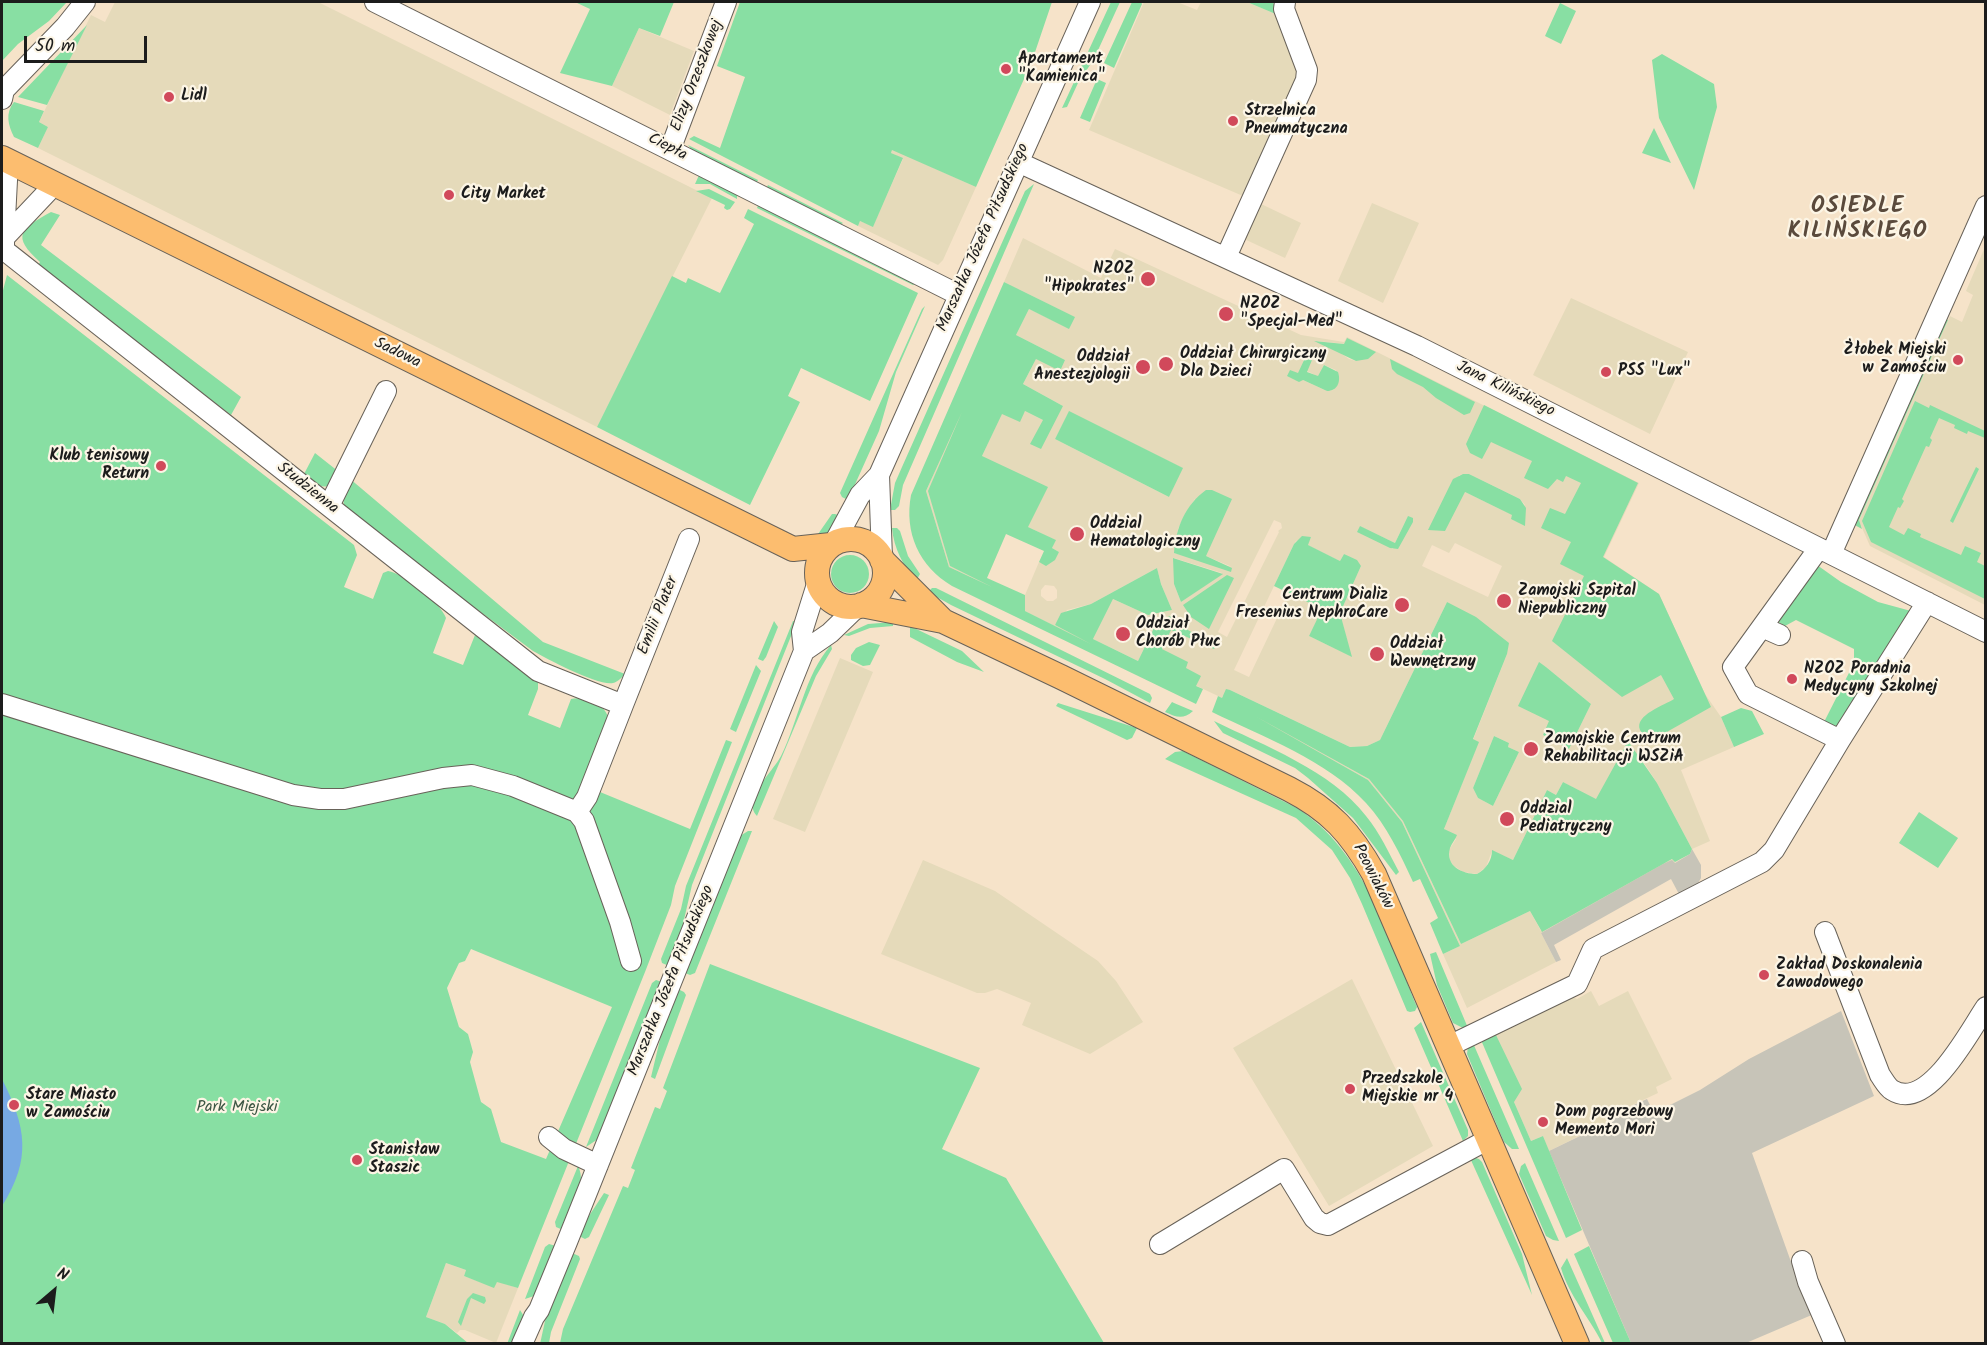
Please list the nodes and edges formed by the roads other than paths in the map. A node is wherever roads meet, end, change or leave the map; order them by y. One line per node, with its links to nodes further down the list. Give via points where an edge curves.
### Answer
1 (85, 2): 7 (street)
2 (375, 2): 6 (street, Ciepła)
3 (726, 2): 8 (street, Elizy Orzeszkowej)
4 (1090, 2): 10 (street, Marszałka Józefa Piłsudskiego)
5 (1285, 2): 14 (street, via 1284,9 1307,70 1306,80)
6 (401, 7): 8 (street, Ciepła)
7 (2, 94)
8 (670, 150): 15 (street, Ciepła)
9 (5, 159): 11 (main road, Sadowa); 13 (street)
10 (1018, 162): 14 (street, Jana Kilińskiego); 15 (street, Marszałka Józefa Piłsudskiego)
11 (56, 184): 13 (street); 21 (main road, Sadowa)
12 (1986, 206): 22 (street)
13 (3, 250): 18 (street, Studzienna)
14 (1226, 257): 22 (street, Jana Kilińskiego, via 1417,346)
15 (959, 295): 17 (street, Marszałka Józefa Piłsudskiego)
16 (386, 391): 18 (street)
17 (879, 475): 20 (street, Marszałka Józefa Piłsudskiego, via 860,495); 23 (street, Marszałka Józefa Piłsudskiego)
18 (329, 506): 30 (street, Studzienna, via 538,671)
19 (689, 539): 30 (street, Emilii Plater)
20 (833, 544): 21 (main road); 23 (main road, via 857,539 872,546); 24 (main road, via 821,556)
21 (793, 549): 24 (main road, Sadowa)
22 (1825, 551): 25 (street, Jana Kilińskiego); 32 (street, via 1771,631 1733,667 1748,694)
23 (882, 559): 26 (main road, via 885,576 880,591); 27 (main road, Peowiaków)
24 (818, 580): 26 (main road, via 825,594 837,603); 29 (street, Marszałka Józefa Piłsudskiego, via 802,632)
25 (1927, 602): 28 (street, Jana Kilińskiego); 32 (street)
26 (860, 605): 27 (main road, Peowiaków); 29 (street)
27 (943, 621): 37 (main road, Peowiaków, via 1174,732 1326,811 1353,840 1374,874)
28 (1986, 632)
29 (804, 651): 40 (street, Marszałka Józefa Piłsudskiego)
30 (625, 698): 33 (street, Emilii Plater, via 587,797)
31 (2, 704): 33 (street, via 293,795 344,799 472,775 513,786)
32 (1840, 740): 37 (street, via 1774,850 1762,862 1593,949 1577,984)
33 (577, 812): 35 (street, via 587,830)
34 (1825, 932): 36 (street, via 1880,1075 1891,1089 1903,1093 1921,1090 1942,1071)
35 (631, 961)
36 (1986, 1006)
37 (1449, 1046): 39 (main road, Peowiaków)
38 (549, 1137): 40 (street)
39 (1489, 1139): 41 (street, via 1328,1225 1314,1218 1284,1169); 46 (main road, Peowiaków)
40 (598, 1165): 43 (street, Marszałka Józefa Piłsudskiego)
41 (1160, 1244)
42 (1802, 1261): 47 (street)
43 (539, 1310): 44 (street, Marszałka Józefa Piłsudskiego); 45 (street, Marszałka Józefa Piłsudskiego)
44 (522, 1344)
45 (534, 1344)
46 (1577, 1344)
47 (1835, 1344)

